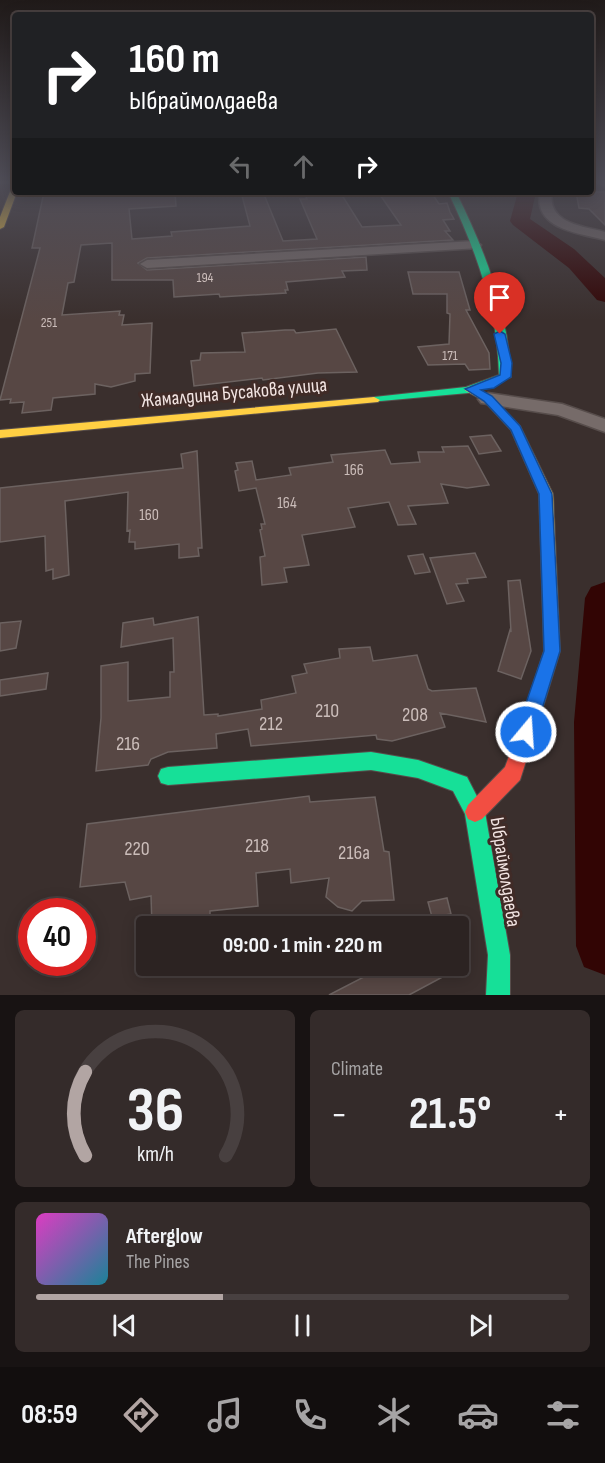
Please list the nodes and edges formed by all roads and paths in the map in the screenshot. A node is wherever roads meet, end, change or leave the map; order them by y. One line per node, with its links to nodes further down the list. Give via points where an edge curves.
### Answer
1 (469, 227): 4 (street)
2 (573, 227): 3 (street)
3 (605, 236)
4 (474, 245): 5 (street); 6 (street, via 488,281 507,370 500,381)
5 (147, 264)
6 (470, 389): 7 (street, Ыбраймолдаева); 9 (street, Жамалдина Бусакова улица)
7 (488, 399): 8 (street, via 586,417); 11 (street, Ыбраймолдаева, via 516,429 546,494 552,651 513,773)
8 (605, 426)
9 (0, 434)
10 (168, 776): 11 (street, via 371,762 417,769 460,784)
11 (475, 812): 12 (street, Ыбраймолдаева, via 499,955)
12 (498, 995)

